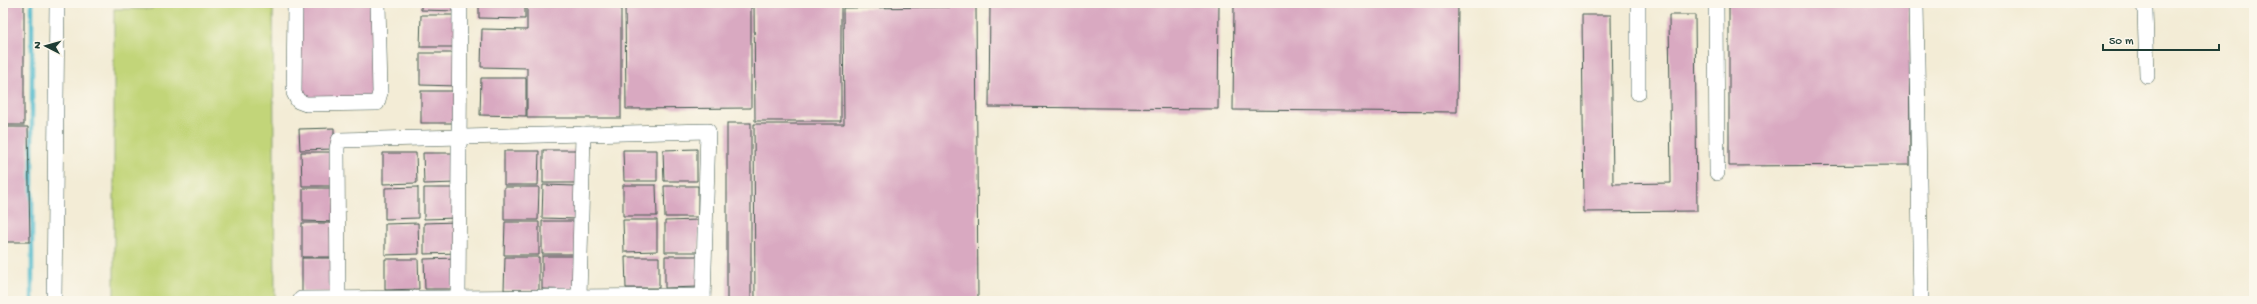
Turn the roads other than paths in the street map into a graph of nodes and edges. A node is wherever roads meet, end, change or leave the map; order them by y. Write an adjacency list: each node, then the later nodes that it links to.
1 (57, 3): 19 (street)
2 (295, 3): 3 (street)
3 (378, 3)
4 (460, 3): 12 (street)
5 (1638, 3): 10 (street)
6 (1716, 3): 13 (street)
7 (1916, 3): 20 (street)
8 (2142, 3): 9 (street)
9 (2147, 76)
10 (1638, 93)
11 (583, 134): 12 (street); 14 (street); 16 (street)
12 (459, 137): 15 (street); 18 (street)
13 (1717, 173)
14 (579, 297): 15 (street); 16 (street)
15 (458, 298): 18 (street)
16 (703, 298)
17 (301, 299): 18 (street)
18 (338, 299)
19 (54, 301)
20 (1921, 301)

